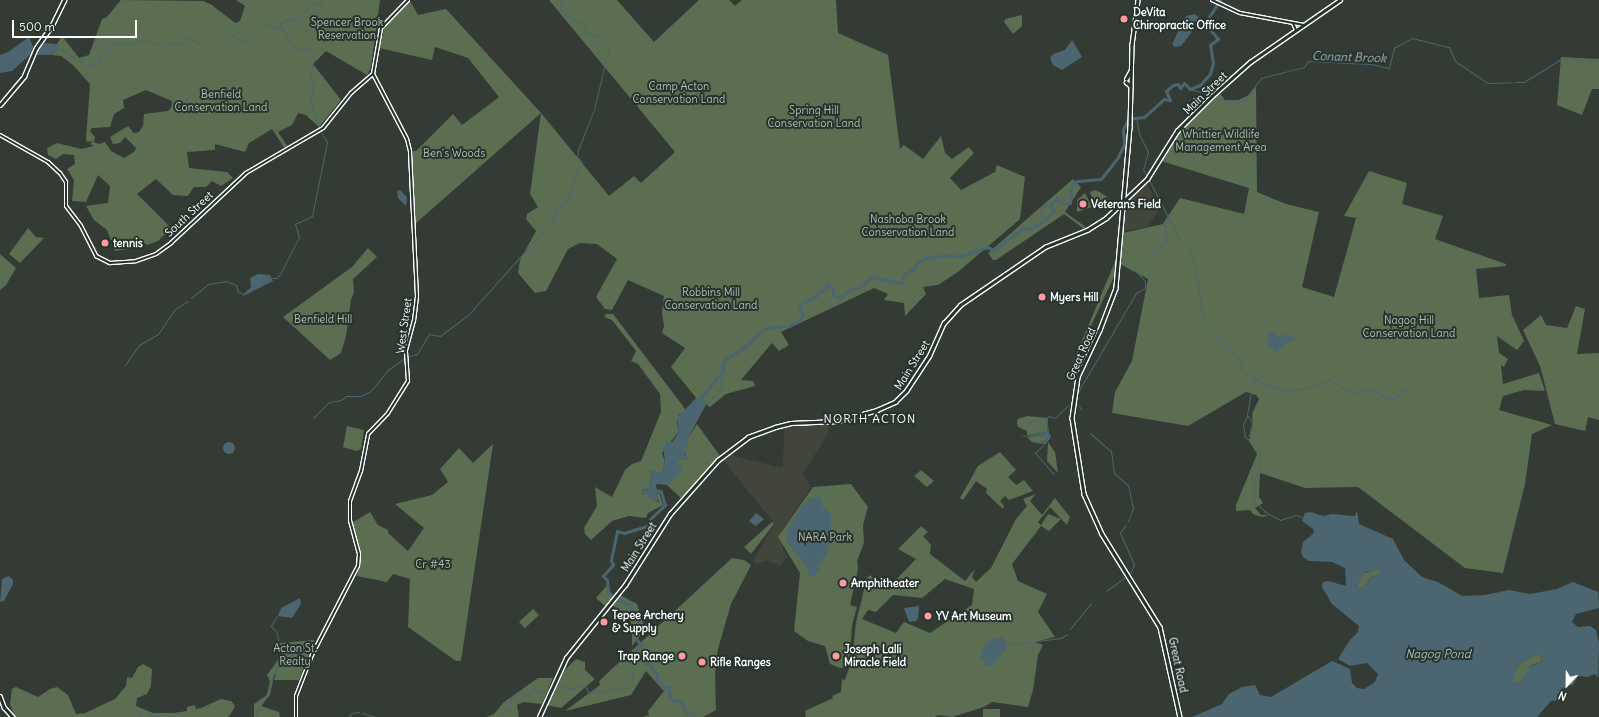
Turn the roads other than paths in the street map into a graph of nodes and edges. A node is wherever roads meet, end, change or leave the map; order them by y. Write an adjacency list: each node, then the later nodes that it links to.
1 (64, 0): 12 (main road)
2 (408, 0): 10 (street)
3 (1138, 0): 9 (main road, Great Road)
4 (1212, 0): 6 (street)
5 (1340, 0): 7 (main road, Main Street)
6 (1293, 23): 7 (street); 8 (street)
7 (1304, 25): 8 (main road, Main Street)
8 (1296, 30): 15 (main road, Main Street)
9 (1131, 70): 11 (main road, Great Road); 11 (main road)
10 (373, 74): 13 (street, South Street); 21 (street, West Street)
11 (1131, 86): 14 (main road, Great Road)
12 (0, 105)
13 (0, 136)
14 (1124, 188): 15 (main road); 16 (main road, Great Road)
15 (1133, 193): 16 (main road, Main Street)
16 (1123, 203): 17 (main road, Main Street); 18 (main road, Great Road)
17 (1116, 209): 18 (main road); 22 (main road, Main Street)
18 (1122, 212): 23 (main road, Great Road)
19 (0, 696): 20 (main road)
20 (13, 717)
21 (296, 717)
22 (538, 717)
23 (1180, 717)

